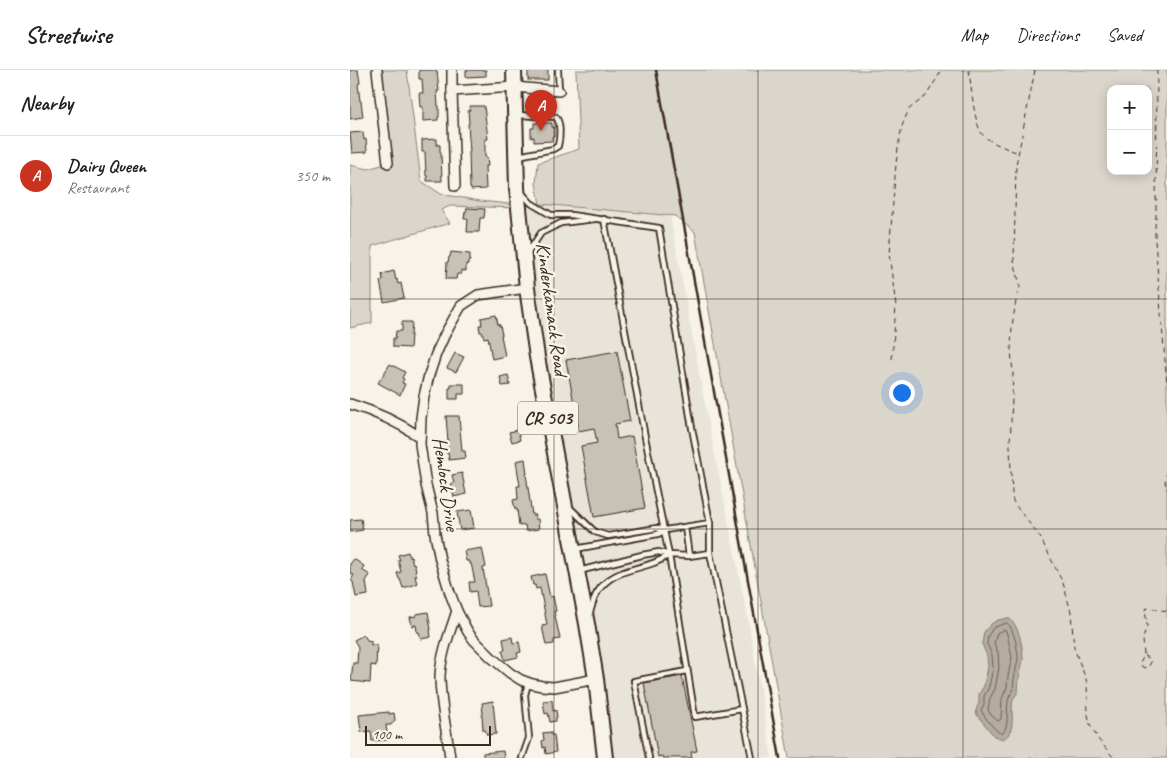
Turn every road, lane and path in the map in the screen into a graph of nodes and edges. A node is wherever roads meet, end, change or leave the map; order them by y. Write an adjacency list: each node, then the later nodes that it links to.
1 (377, 70): 15 (street)
2 (452, 70): 11 (street)
3 (514, 70): 9 (main road, Kinderkamack Road / CR 503)
4 (558, 70): 10 (lane)
5 (942, 70): 21 (path)
6 (969, 70): 13 (path)
7 (1036, 70): 13 (path)
8 (1157, 70): 22 (path)
9 (515, 87): 10 (street); 11 (street); 12 (main road, Kinderkamack Road / CR 503)
10 (559, 90)
11 (452, 91): 16 (street)
12 (516, 115): 14 (main road, Kinderkamack Road / CR 503); 14 (lane)
13 (1018, 154): 49 (path)
14 (516, 157): 17 (main road, Kinderkamack Road / CR 503)
15 (388, 163)
16 (455, 186)
17 (517, 188): 18 (lane); 19 (main road, Kinderkamack Road / CR 503)
18 (604, 219): 19 (lane); 28 (lane); 30 (lane)
19 (525, 258): 20 (main road, Kinderkamack Road / CR 503)
20 (527, 288): 24 (street, Hemlock Drive); 27 (main road, Kinderkamack Road / CR 503)
21 (892, 359)
22 (1167, 385)
23 (350, 404): 24 (street)
24 (420, 437): 36 (street, Hemlock Drive)
25 (1167, 471): 26 (path)
26 (1167, 490)
27 (565, 503): 30 (lane); 31 (main road, Kinderkamack Road / CR 503)
28 (710, 523): 29 (lane); 32 (lane)
29 (685, 527): 30 (lane); 34 (lane)
30 (665, 530): 31 (lane); 33 (lane)
31 (574, 550): 35 (main road, Kinderkamack Road / CR 503)
32 (710, 553): 34 (lane); 43 (lane)
33 (669, 555): 34 (lane); 35 (lane); 38 (lane); 40 (lane)
34 (689, 556)
35 (577, 571): 38 (main road, Kinderkamack Road / CR 503)
36 (457, 611): 42 (street, Hemlock Drive); 44 (street)
37 (1167, 611): 39 (path)
38 (587, 624): 41 (main road, Kinderkamack Road / CR 503)
39 (1144, 656): 39 (path)
40 (687, 671): 43 (lane); 47 (lane)
41 (596, 679): 42 (street, Hemlock Drive); 46 (main road, Kinderkamack Road / CR 503)
42 (528, 682): 45 (lane)
43 (742, 709): 48 (lane)
44 (450, 758)
45 (522, 758)
46 (605, 758)
47 (649, 758)
48 (752, 758)
49 (1114, 758)

